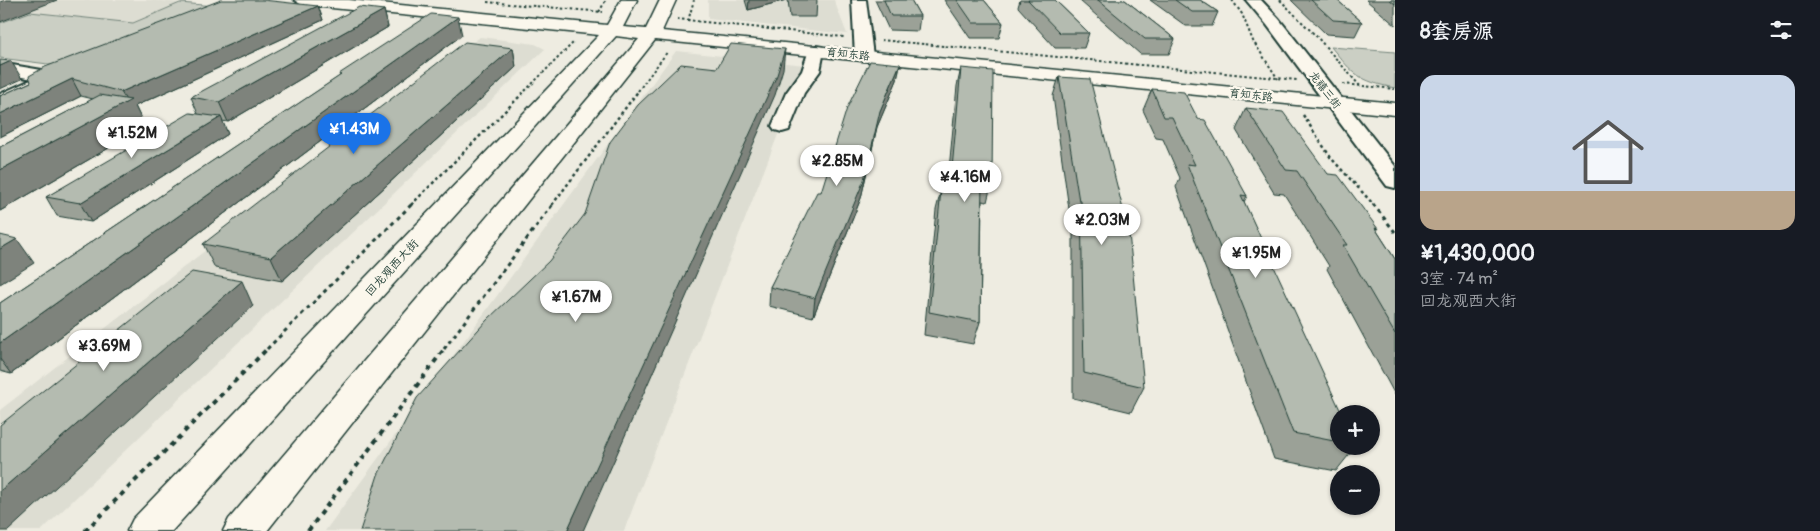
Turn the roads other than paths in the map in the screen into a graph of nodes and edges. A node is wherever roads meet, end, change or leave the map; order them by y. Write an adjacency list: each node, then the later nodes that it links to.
1 (302, 0): 6 (main road, 育知东路)
2 (380, 0): 6 (main road, 育知东路)
3 (667, 0): 7 (main road, 回龙观西大街); 7 (main road)
4 (859, 0): 10 (street)
5 (1254, 0): 15 (street, 龙禧三街)
6 (451, 11): 8 (main road, 育知东路); 9 (street)
7 (648, 17): 8 (main road, 育知东路); 8 (main road, 回龙观西大街); 10 (main road, 育知东路); 12 (main road, 育知东路); 13 (main road, 回龙观西大街)
8 (610, 20): 11 (main road, 回龙观西大街)
9 (419, 30)
10 (863, 47): 12 (main road, 育知东路); 15 (main road, 育知东路)
11 (581, 49): 13 (main road); 21 (main road, 回龙观西大街)
12 (816, 51): 19 (street)
13 (631, 61): 22 (main road, 回龙观西大街)
14 (0, 68): 17 (street)
15 (1332, 98): 16 (main road, 育知东路); 18 (main road, 育知东路); 20 (street, 龙禧三街)
16 (1395, 100)
17 (0, 102)
18 (1395, 109)
19 (782, 126)
20 (1395, 181)
21 (147, 531)
22 (243, 531)

